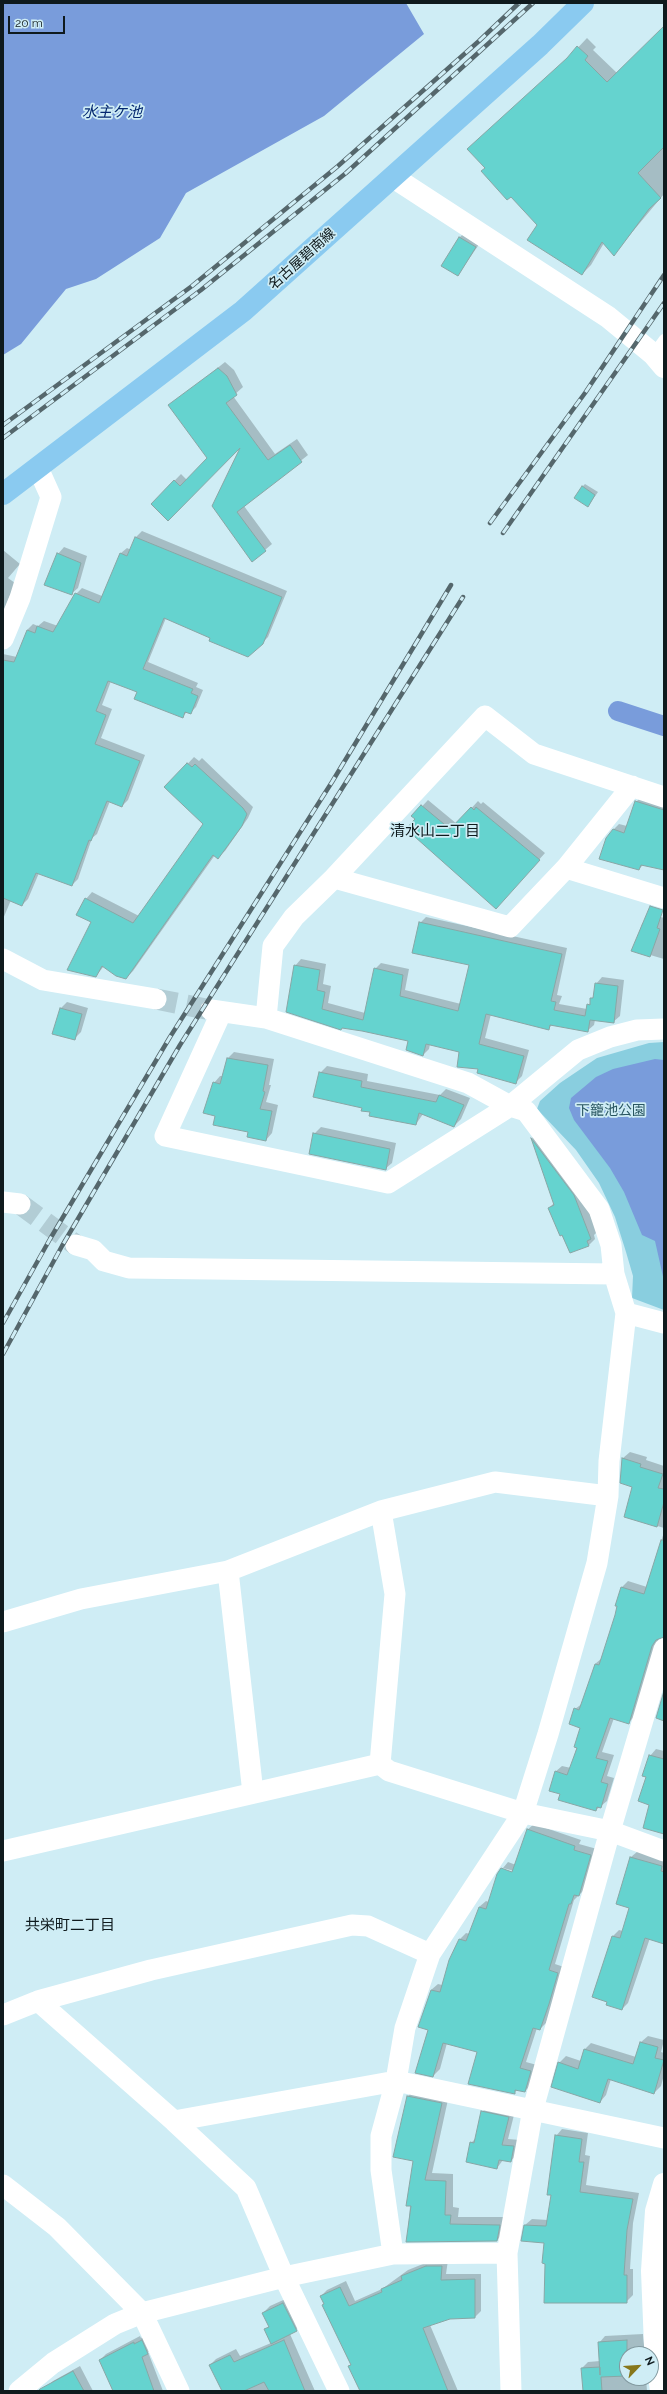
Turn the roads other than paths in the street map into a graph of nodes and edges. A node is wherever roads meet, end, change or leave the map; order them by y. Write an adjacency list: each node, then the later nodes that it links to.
1 (583, 3): 2 (main road, 名古屋碧南線)
2 (393, 177): 3 (street); 4 (main road, 名古屋碧南線)
3 (660, 353)
4 (38, 468): 5 (main road, 名古屋碧南線); 6 (street)
5 (3, 494)
6 (3, 639)
7 (632, 786): 8 (street); 9 (street); 10 (street)
8 (664, 797)
9 (566, 868): 10 (street); 11 (street)
10 (334, 878): 14 (street)
11 (664, 898)
12 (3, 959): 13 (street)
13 (156, 999)
14 (266, 1018): 16 (street); 16 (street)
15 (664, 1029): 16 (street)
16 (510, 1106): 18 (street)
17 (76, 1245): 18 (street)
18 (614, 1274): 19 (street)
19 (626, 1313): 20 (street); 21 (street)
20 (664, 1323)
21 (608, 1496): 22 (street); 28 (street)
22 (381, 1511): 23 (street); 26 (street)
23 (228, 1571): 24 (street); 27 (street)
24 (3, 1622)
25 (664, 1649): 29 (street)
26 (380, 1764): 27 (street); 28 (street)
27 (253, 1793): 31 (street)
28 (523, 1813): 29 (street); 32 (street)
29 (610, 1832): 30 (street); 36 (street)
30 (664, 1850)
31 (3, 1851)
32 (430, 1954): 33 (street); 35 (street)
33 (38, 2001): 34 (street); 37 (street)
34 (3, 2016)
35 (396, 2081): 36 (street); 37 (street); 42 (street)
36 (534, 2109): 38 (street); 41 (street)
37 (174, 2120): 43 (street)
38 (664, 2138)
39 (664, 2184): 49 (street)
40 (3, 2185): 44 (street)
41 (507, 2253): 42 (street); 45 (street)
42 (393, 2254): 43 (street)
43 (284, 2277): 44 (street); 48 (street)
44 (142, 2313): 46 (street); 47 (street)
45 (507, 2390)
46 (19, 2391)
47 (179, 2391)
48 (339, 2391)
49 (661, 2391)

